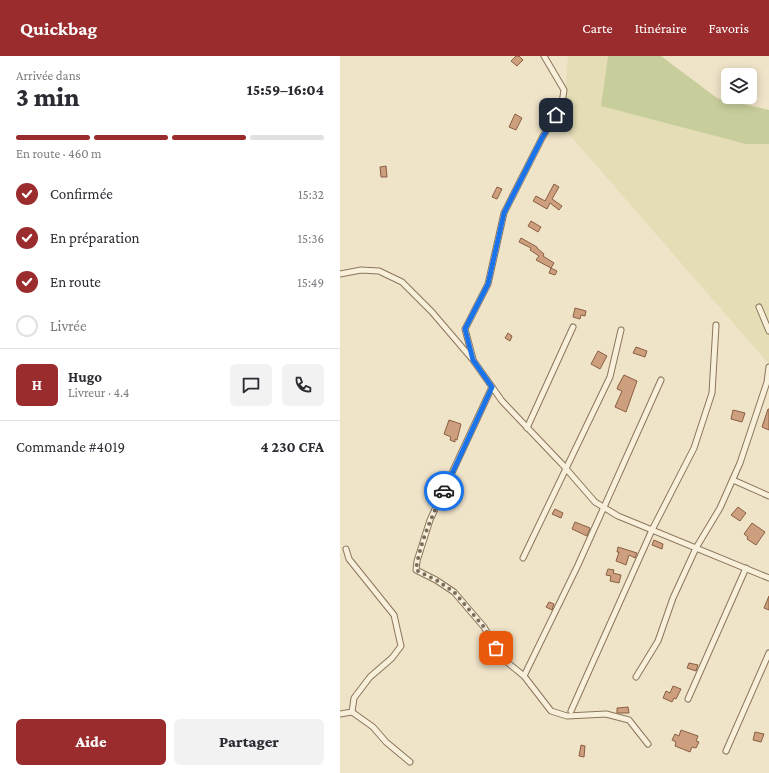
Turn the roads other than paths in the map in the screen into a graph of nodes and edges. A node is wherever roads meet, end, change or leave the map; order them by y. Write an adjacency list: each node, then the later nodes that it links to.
1 (544, 56): 8 (street)
2 (340, 274): 8 (street)
3 (759, 307): 7 (street)
4 (716, 325): 17 (street)
5 (573, 327): 12 (street)
6 (621, 330): 13 (street)
7 (769, 331)
8 (473, 360): 11 (street)
9 (769, 367): 14 (street)
10 (661, 380): 16 (street)
11 (492, 387): 12 (street); 24 (street)
12 (528, 428): 13 (street)
13 (566, 468): 16 (street); 20 (street)
14 (733, 480): 15 (street); 18 (street)
15 (769, 496)
16 (604, 507): 17 (street); 24 (street)
17 (652, 530): 18 (street); 27 (street)
18 (696, 548): 21 (street); 25 (street)
19 (346, 549): 28 (street)
20 (523, 558)
21 (746, 568): 22 (street); 26 (street)
22 (769, 578)
23 (769, 653): 31 (street)
24 (524, 676): 30 (street)
25 (636, 677)
26 (688, 700)
27 (571, 711)
28 (352, 712): 29 (street); 32 (street)
29 (340, 714)
30 (648, 744)
31 (726, 751)
32 (410, 762)

